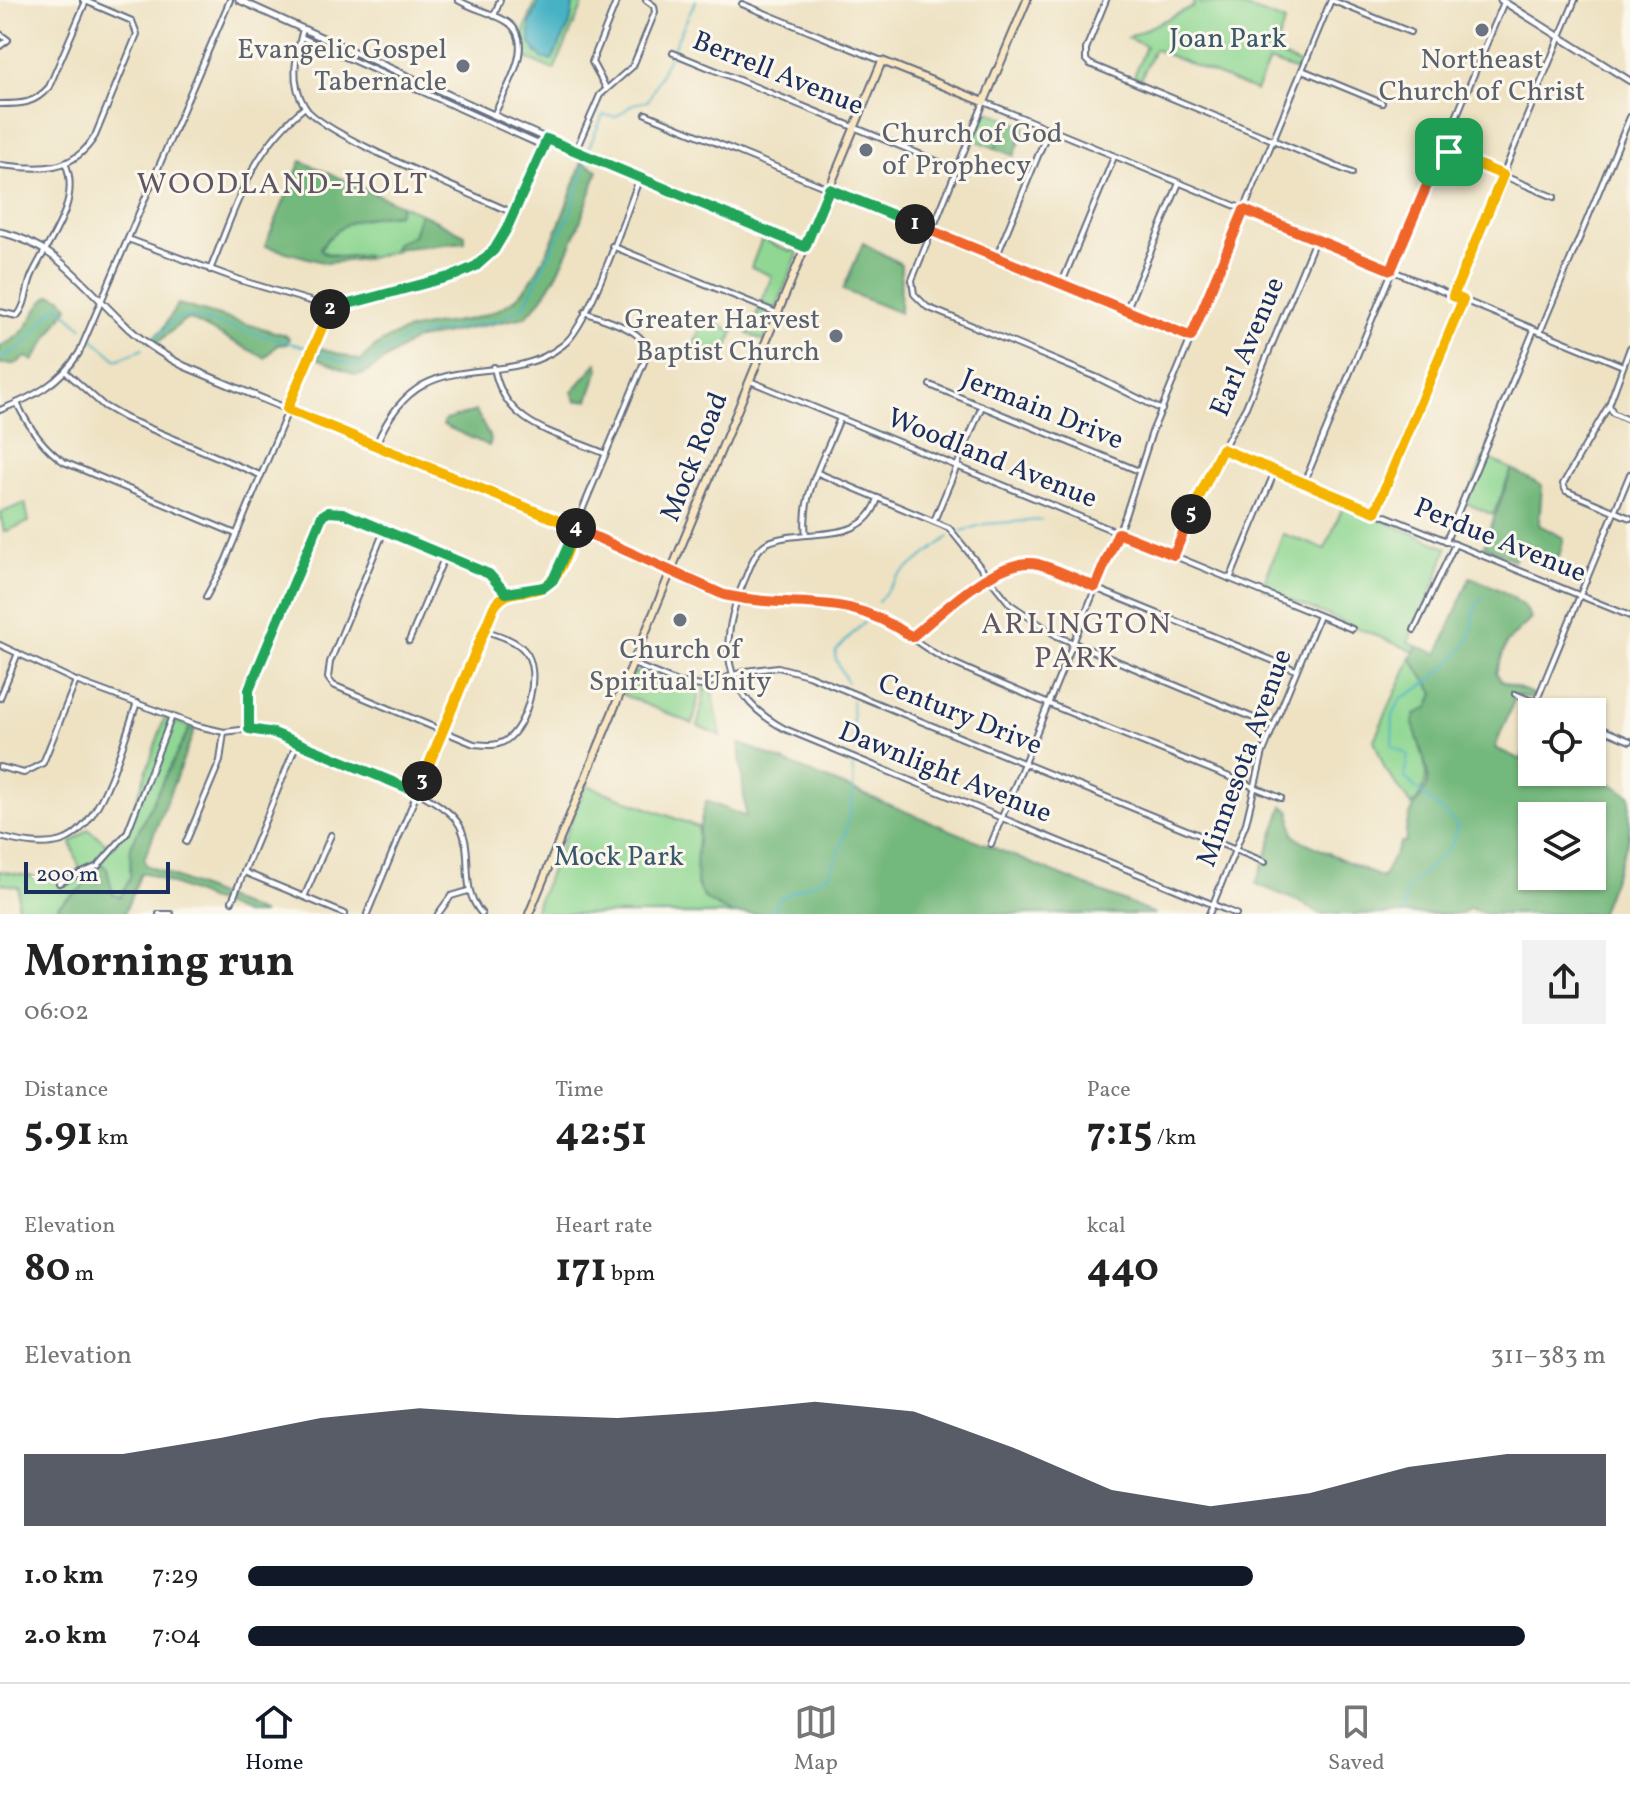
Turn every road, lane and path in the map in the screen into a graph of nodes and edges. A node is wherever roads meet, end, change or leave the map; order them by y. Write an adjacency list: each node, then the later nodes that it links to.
1 (84, 0): 28 (street); 41 (street)
2 (230, 0): 53 (street)
3 (239, 0): 15 (street)
4 (458, 0): 14 (street)
5 (500, 0): 14 (street)
6 (617, 0): 25 (street)
7 (646, 0): 25 (street)
8 (1027, 0): 26 (main road)
9 (1106, 0): 35 (street)
10 (1331, 0): 16 (street); 23 (street)
11 (1503, 0): 19 (street); 37 (street)
12 (1575, 0): 19 (street)
13 (742, 4): 22 (street)
14 (494, 16): 31 (street)
15 (303, 29): 18 (street); 31 (street)
16 (1410, 32)
17 (0, 34): 20 (street)
18 (301, 37): 29 (street); 36 (street)
19 (1561, 37): 24 (street); 44 (street)
20 (0, 46)
21 (673, 53): 33 (street, Berrell Avenue)
22 (882, 61): 26 (main road); 33 (main road, Mock Road)
23 (1302, 70): 27 (street); 35 (street)
24 (1630, 81)
25 (607, 88): 38 (street)
26 (984, 102): 34 (street); 42 (street)
27 (1382, 103)
28 (0, 104)
29 (305, 107): 50 (street); 59 (street)
30 (646, 114): 47 (street)
31 (494, 115): 36 (street)
32 (1630, 117): 71 (street)
33 (854, 126): 42 (street, Berrell Avenue); 47 (main road, Mock Road)
34 (1049, 129): 39 (street); 58 (street)
35 (1273, 140): 43 (street); 49 (street)
36 (545, 143): 38 (street); 50 (street)
37 (1442, 150): 44 (street); 60 (street)
38 (575, 152): 45 (street)
39 (1114, 157): 46 (street); 61 (street)
40 (0, 165): 41 (street)
41 (66, 165): 57 (street)
42 (957, 169): 51 (street)
43 (1352, 173)
44 (1503, 175): 48 (street); 62 (street)
45 (639, 180): 55 (street); 56 (street)
46 (1179, 183): 49 (street); 66 (street)
47 (829, 189): 51 (street); 56 (main road, Mock Road)
48 (1554, 197)
49 (1244, 210): 54 (street); 72 (street)
50 (513, 213): 65 (street)
51 (932, 231): 58 (street); 84 (street)
52 (0, 232): 57 (street)
53 (128, 239): 59 (street); 63 (street)
54 (1315, 240): 60 (street); 88 (street, Earl Avenue)
55 (612, 246): 68 (street); 69 (street)
56 (805, 247): 69 (main road, Mock Road)
57 (46, 250): 63 (street); 67 (street)
58 (996, 258): 61 (street)
59 (210, 270): 65 (street)
60 (1391, 270): 62 (street); 96 (street)
61 (1061, 285): 66 (street)
62 (1453, 296): 64 (street)
63 (102, 300): 76 (street); 82 (street)
64 (1463, 300): 70 (street); 99 (street)
65 (331, 307): 82 (street)
66 (1126, 311): 72 (street)
67 (0, 312)
68 (585, 312): 75 (street); 89 (street)
69 (777, 313): 77 (main road, Mock Road)
70 (1534, 330): 71 (street); 107 (street)
71 (1540, 332): 74 (street)
72 (1191, 337): 84 (street)
73 (1630, 348): 74 (street)
74 (1623, 366): 80 (street)
75 (494, 367): 87 (street); 89 (street)
76 (66, 372): 79 (street); 95 (street)
77 (750, 381): 85 (street, Woodland Avenue); 111 (main road, Mock Road)
78 (930, 385): 81 (street, Jermain Drive)
79 (17, 403): 83 (street); 105 (street)
80 (1609, 405): 86 (street); 98 (street)
81 (982, 406): 90 (street); 91 (street, Jermain Drive)
82 (287, 409): 87 (street); 95 (street)
83 (0, 410)
84 (1162, 410): 91 (street)
85 (840, 418): 90 (street, Woodland Avenue); 93 (street)
86 (1630, 421)
87 (376, 445): 102 (street)
88 (1222, 449): 92 (street, Perdue Avenue); 109 (street, Earl Avenue)
89 (606, 454): 102 (street)
90 (957, 466): 101 (street); 104 (street, Woodland Avenue)
91 (1139, 471): 104 (street)
92 (1275, 471): 96 (street, Perdue Avenue); 113 (street)
93 (818, 473): 97 (street); 106 (street)
94 (1630, 474): 98 (street)
95 (260, 475): 105 (street)
96 (1304, 483): 99 (street, Perdue Avenue)
97 (878, 498): 101 (street); 106 (street, Dawnlight Avenue)
98 (1615, 511): 100 (street); 116 (street)
99 (1375, 512): 107 (street, Perdue Avenue)
100 (1630, 518)
101 (934, 521): 112 (street)
102 (576, 528): 111 (street); 115 (street)
103 (384, 531): 110 (street); 141 (street); 142 (street)
104 (1118, 533): 109 (street, Woodland Avenue); 114 (street)
105 (236, 534): 117 (street)
106 (806, 535): 118 (street, Dawnlight Avenue)
107 (1446, 541): 108 (street, Perdue Avenue)
108 (1455, 544): 116 (street, Perdue Avenue); 123 (street)
109 (1174, 555): 113 (street, Woodland Avenue)
110 (445, 556): 115 (street); 125 (street)
111 (672, 570): 118 (street); 129 (main road, Mock Road)
112 (988, 578): 114 (street); 124 (street); 126 (street)
113 (1230, 579): 119 (street, Woodland Avenue)
114 (1095, 587): 126 (street); 130 (street)
115 (506, 593): 121 (street)
116 (1580, 595): 120 (street, Perdue Avenue); 136 (street)
117 (206, 597)
118 (737, 597): 124 (street); 131 (street, Dawnlight Avenue)
119 (1319, 616): 122 (street, Woodland Avenue); 130 (street, Minnesota Avenue)
120 (1630, 616)
121 (484, 629): 142 (street); 142 (street)
122 (1352, 629)
123 (1414, 630)
124 (912, 637): 137 (street)
125 (409, 641)
126 (1073, 643): 137 (street); 140 (street)
127 (0, 645): 128 (street)
128 (18, 653): 132 (street); 134 (street)
129 (633, 664): 131 (street, Century Drive); 171 (main road, Mock Road)
130 (1296, 670): 140 (street, Minnesota Avenue)
131 (735, 677): 147 (street, Century Drive); 152 (street, Dawnlight Avenue)
132 (76, 681): 138 (street); 148 (street)
133 (1515, 694): 135 (street)
134 (0, 698)
135 (1526, 698)
136 (1538, 698)
137 (1048, 702): 147 (street); 149 (street)
138 (137, 703): 139 (street); 154 (street)
139 (172, 716): 144 (street); 160 (street)
140 (1273, 726): 149 (street, Minnesota Avenue)
141 (249, 729): 144 (street); 146 (street)
142 (442, 731): 150 (street)
143 (1606, 731): 145 (street)
144 (224, 732): 155 (street)
145 (1630, 741)
146 (297, 743): 150 (street); 159 (street)
147 (1024, 763): 152 (street); 157 (street, Century Drive)
148 (0, 767)
149 (1255, 787): 151 (street); 157 (street, Minnesota Avenue)
150 (417, 792): 161 (street); 168 (street)
151 (1281, 798)
152 (1001, 818): 156 (street); 164 (street, Dawnlight Avenue)
153 (331, 835): 162 (street)
154 (0, 837)
155 (186, 842)
156 (991, 844)
157 (1235, 850): 158 (street, Century Drive); 164 (street, Minnesota Avenue)
158 (1265, 862)
159 (244, 872): 162 (street); 163 (street)
160 (59, 883)
161 (468, 891): 169 (street); 170 (street)
162 (304, 897): 167 (street)
163 (232, 901)
164 (1212, 905): 172 (street, Minnesota Avenue); 173 (street, Dawnlight Avenue)
165 (169, 913): 166 (street)
166 (159, 914)
167 (345, 914)
168 (367, 914)
169 (438, 914)
170 (482, 914)
171 (529, 914)
172 (1209, 914)
173 (1236, 914)

